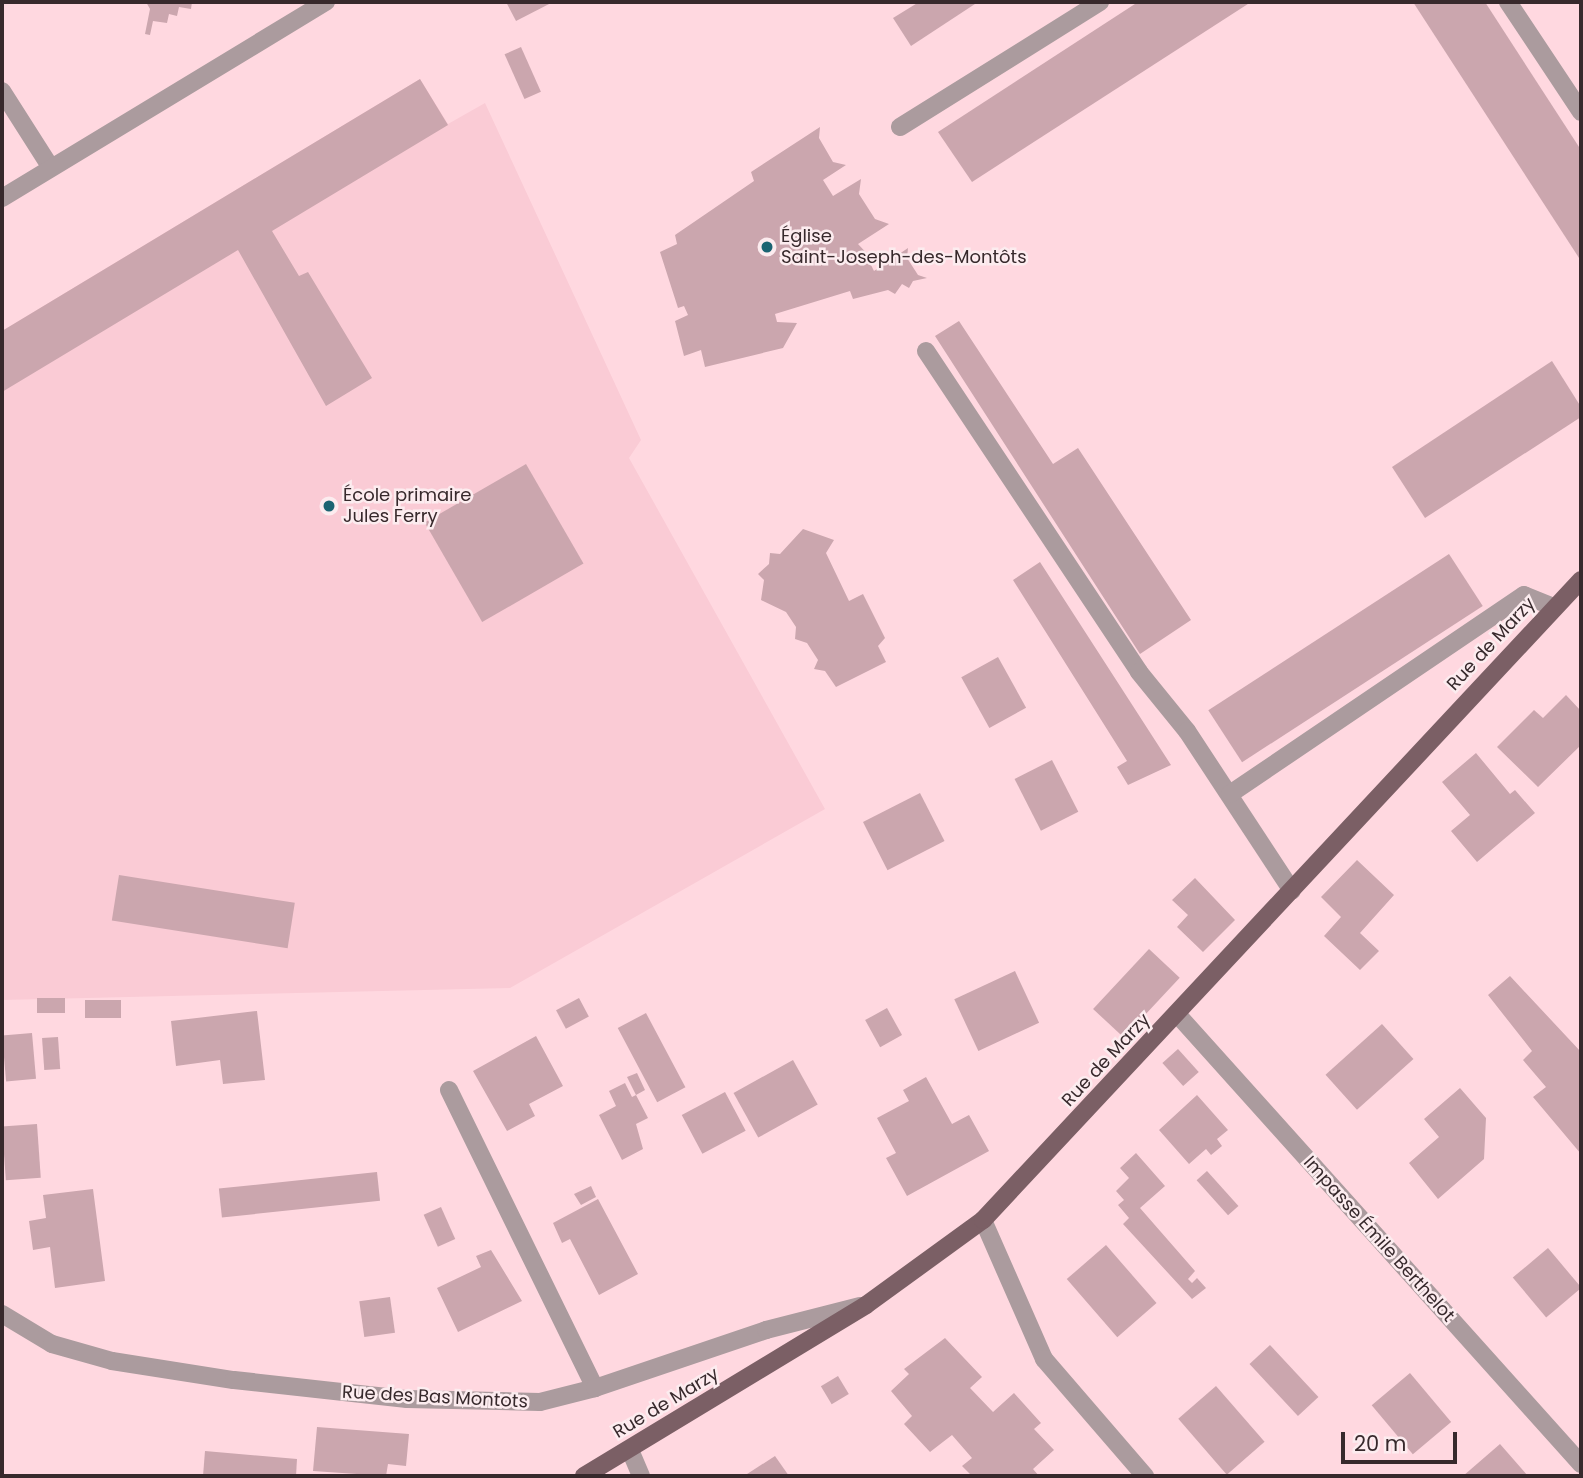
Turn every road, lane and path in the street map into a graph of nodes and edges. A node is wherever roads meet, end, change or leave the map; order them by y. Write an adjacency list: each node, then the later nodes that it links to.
1 (326, 2): 7 (street)
2 (1100, 2): 6 (street)
3 (1508, 2): 5 (street)
4 (2, 91): 7 (street)
5 (1581, 112)
6 (900, 127)
7 (51, 168): 8 (street)
8 (2, 198)
9 (926, 351): 12 (street)
10 (1581, 580): 11 (main road, Rue de Marzy)
11 (1554, 607): 12 (street); 13 (main road, Rue de Marzy)
12 (1230, 794): 13 (street)
13 (1292, 891): 14 (main road, Rue de Marzy)
14 (1177, 1014): 16 (main road, Rue de Marzy); 21 (street, Impasse Émile Berthelot)
15 (449, 1090): 19 (street)
16 (983, 1220): 17 (main road, Rue de Marzy); 24 (street)
17 (866, 1305): 19 (street, Rue des Bas Montots); 20 (main road, Rue de Marzy)
18 (2, 1314): 19 (street, Rue des Bas Montots)
19 (595, 1388)
20 (630, 1450): 22 (main road, Rue de Marzy); 23 (street)
21 (1581, 1464)
22 (584, 1476)
23 (641, 1476)
24 (1145, 1476)

